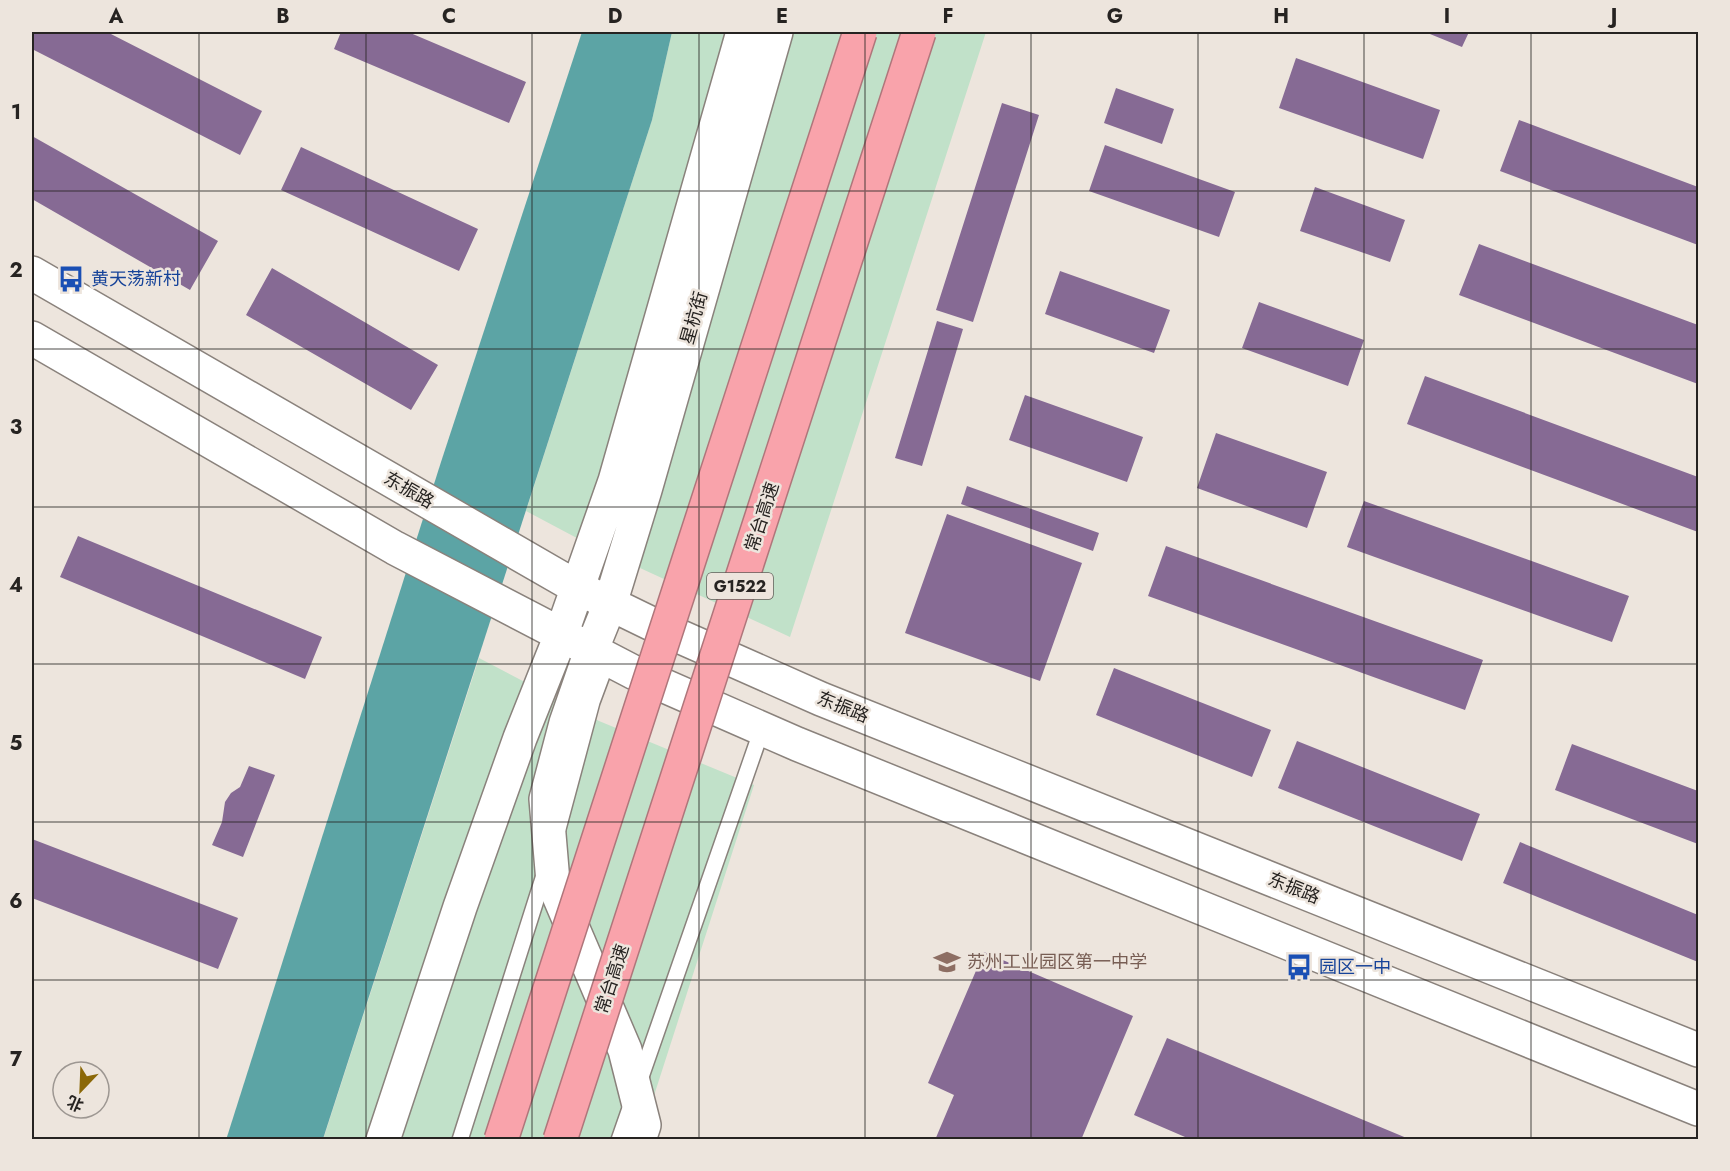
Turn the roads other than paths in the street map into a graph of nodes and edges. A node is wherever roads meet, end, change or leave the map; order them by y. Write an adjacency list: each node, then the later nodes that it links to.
1 (743, 32): 7 (main road, 星杭街)
2 (776, 32): 8 (main road, 星杭街)
3 (860, 32): 16 (highway, G1522, bridge)
4 (919, 32): 17 (highway, 常台高速 / G1522, bridge)
5 (32, 273): 7 (main road, 东振路)
6 (32, 338): 9 (main road)
7 (578, 588): 8 (main road, 东振路); 9 (main road, 星杭街)
8 (610, 604): 10 (main road, 星杭街); 12 (main road, 东振路)
9 (561, 635): 10 (main road); 14 (main road, 星杭街)
10 (600, 655): 11 (main road); 15 (lane); 19 (main road, 星杭街)
11 (762, 729): 13 (main road); 18 (lane)
12 (1698, 1050)
13 (1698, 1109)
14 (383, 1140)
15 (460, 1140)
16 (501, 1140)
17 (560, 1140)
18 (619, 1140)
19 (639, 1140)

